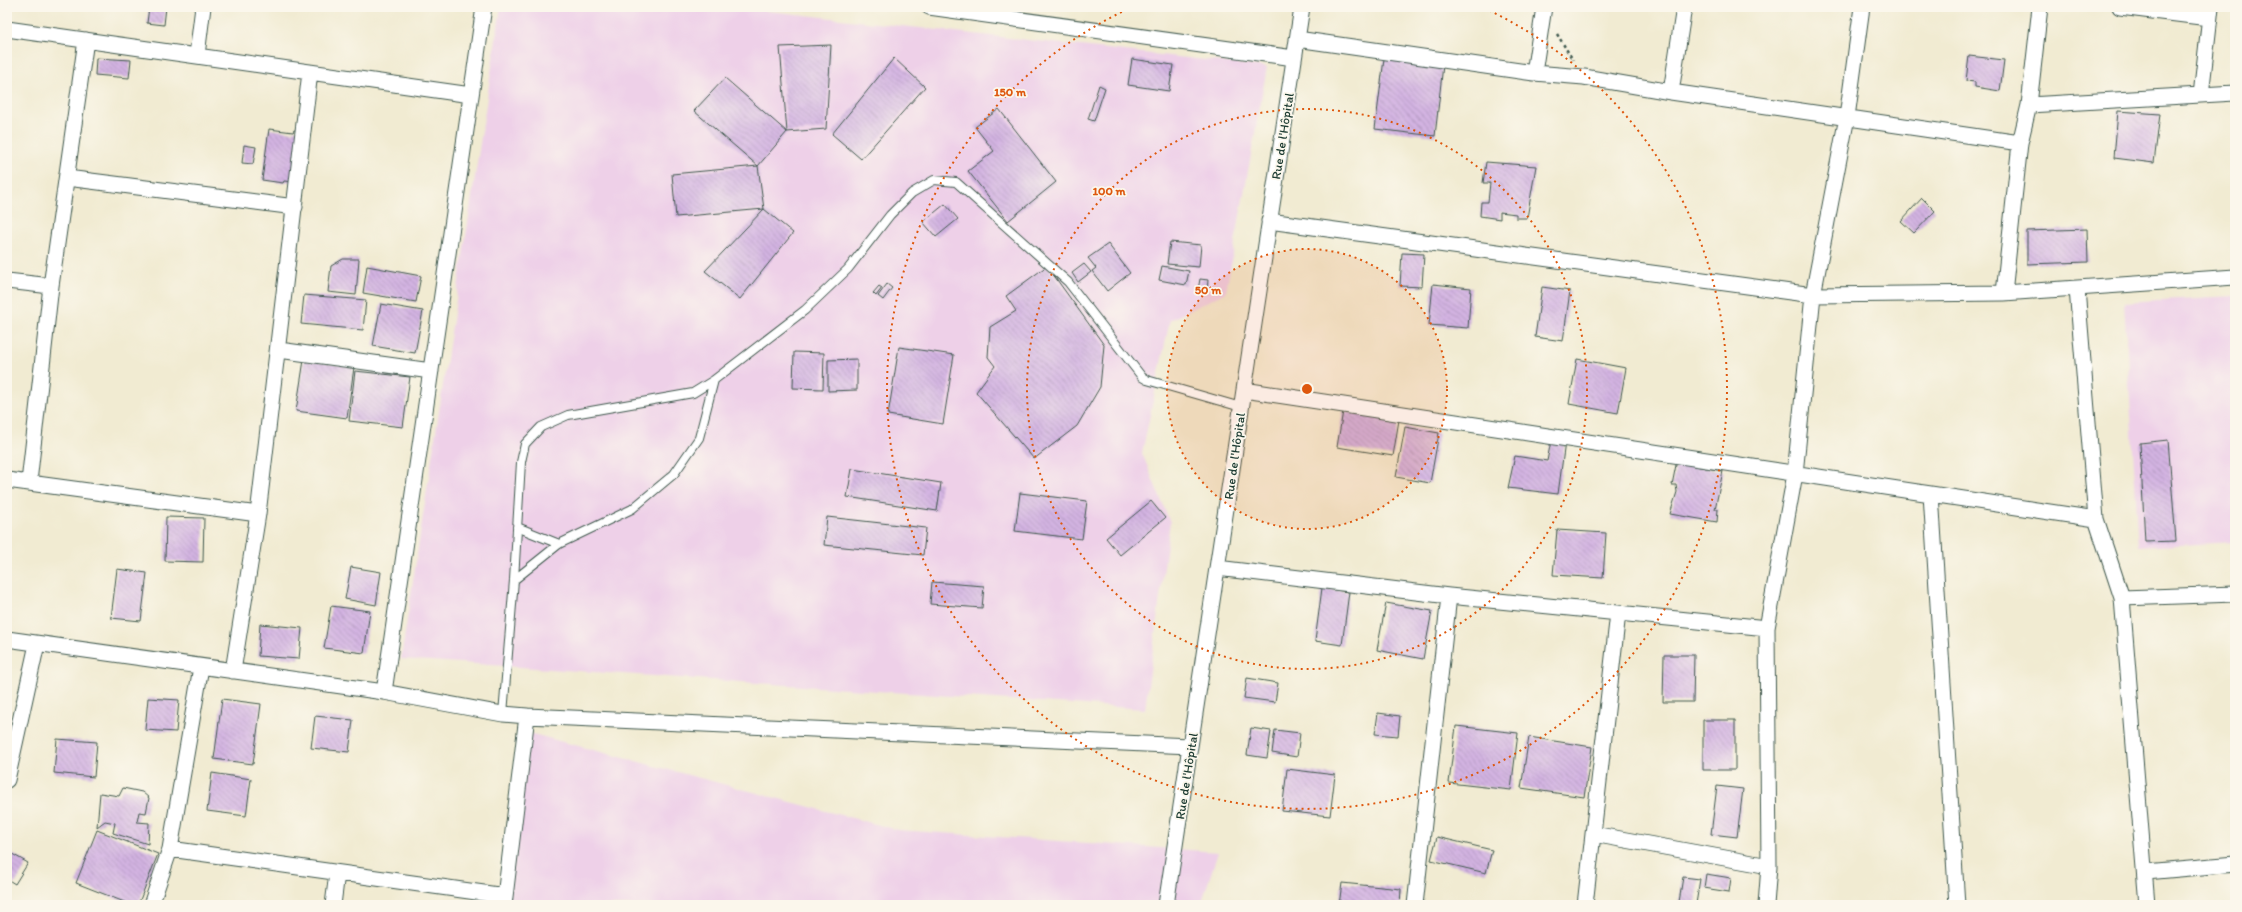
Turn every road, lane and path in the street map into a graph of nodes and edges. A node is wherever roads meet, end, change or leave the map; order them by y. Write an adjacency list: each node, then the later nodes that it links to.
1 (203, 7): 15 (street)
2 (484, 7): 22 (street)
3 (929, 7): 9 (street)
4 (1302, 7): 13 (street, Rue de l'Hôpital)
5 (1684, 7): 20 (street)
6 (1862, 7): 25 (street)
7 (2040, 7): 24 (street)
8 (2120, 7): 11 (street)
9 (974, 10): 16 (street)
10 (1543, 10): 18 (street); 19 (path)
11 (2210, 13): 23 (street)
12 (7, 29): 14 (street)
13 (1297, 39): 16 (street, Rue de l'Hôpital); 18 (street)
14 (86, 40): 15 (street); 27 (street)
15 (197, 55): 17 (street)
16 (1294, 58): 29 (street, Rue de l'Hôpital)
17 (310, 72): 22 (street); 28 (street)
18 (1534, 73): 19 (street)
19 (1584, 77): 20 (street)
20 (1671, 92): 25 (street)
21 (2235, 93): 23 (street)
22 (471, 95): 37 (street)
23 (2201, 95): 24 (street)
24 (2029, 105): 26 (street)
25 (1847, 117): 26 (street); 35 (street)
26 (2020, 144): 34 (street)
27 (67, 178): 28 (street); 32 (street)
28 (295, 207): 36 (street)
29 (1269, 221): 35 (street); 39 (street, Rue de l'Hôpital)
30 (2235, 277): 33 (street)
31 (7, 281): 32 (street)
32 (51, 286): 43 (street)
33 (2077, 289): 34 (street); 46 (street)
34 (2004, 293): 35 (street)
35 (1813, 295): 41 (street)
36 (279, 350): 37 (street); 45 (street)
37 (430, 371): 60 (street)
38 (714, 380): 40 (lane); 47 (lane); 48 (lane)
39 (1244, 390): 40 (street, Rue de l'Hôpital); 41 (street)
40 (1241, 407): 49 (street, Rue de l'Hôpital)
41 (1796, 474): 44 (street); 55 (street)
42 (7, 480): 43 (street)
43 (29, 482): 45 (street)
44 (1931, 494): 46 (street); 78 (street)
45 (258, 514): 59 (street)
46 (2096, 519): 53 (street)
47 (517, 527): 48 (lane); 50 (lane)
48 (559, 544): 50 (lane)
49 (1217, 568): 52 (street); 63 (street, Rue de l'Hôpital)
50 (514, 580): 61 (lane)
51 (2235, 594): 53 (street)
52 (1449, 596): 54 (street); 75 (street)
53 (2122, 598): 69 (street)
54 (1618, 613): 55 (street); 65 (street)
55 (1767, 628): 68 (street)
56 (7, 639): 57 (street)
57 (37, 644): 58 (street); 64 (street)
58 (201, 667): 59 (street); 66 (street)
59 (233, 671): 60 (street)
60 (384, 692): 61 (street)
61 (503, 714): 62 (street)
62 (527, 716): 63 (street); 71 (street)
63 (1190, 746): 74 (street, Rue de l'Hôpital)
64 (7, 780)
65 (1593, 834): 68 (street); 76 (street)
66 (170, 848): 70 (street); 72 (street)
67 (2235, 864): 69 (street)
68 (1769, 866): 77 (street)
69 (2146, 872): 79 (street)
70 (337, 873): 71 (street); 73 (street)
71 (504, 900)
72 (151, 905)
73 (333, 905)
74 (1166, 905)
75 (1415, 905)
76 (1585, 905)
77 (1766, 905)
78 (1957, 905)
79 (2147, 905)

